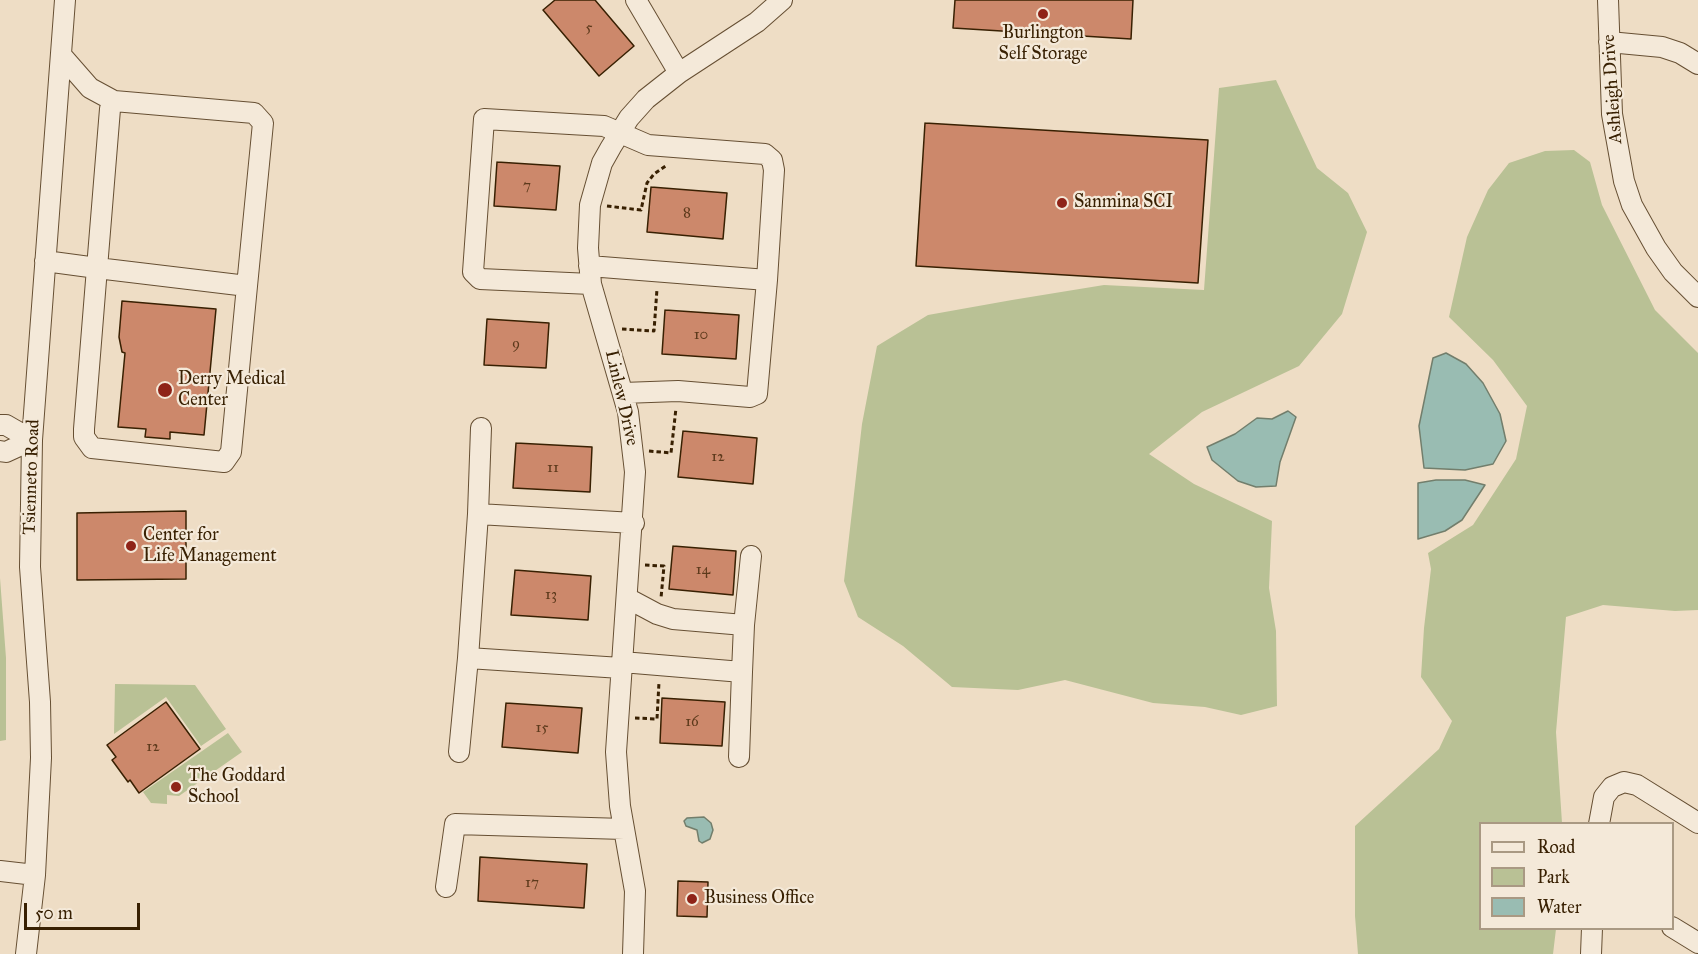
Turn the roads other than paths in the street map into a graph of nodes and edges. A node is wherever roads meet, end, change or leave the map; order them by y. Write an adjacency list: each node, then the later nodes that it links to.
1 (65, 0): 6 (street, Tsienneto Road)
2 (636, 0): 8 (street)
3 (782, 0): 8 (street, Linlew Drive)
4 (1608, 0): 5 (street, Ashleigh Drive)
5 (1609, 42): 7 (street); 16 (street, Ashleigh Drive)
6 (62, 56): 9 (street); 11 (street, Tsienneto Road)
7 (1698, 64)
8 (679, 73): 10 (street, Linlew Drive)
9 (114, 101): 12 (street); 15 (street)
10 (620, 131): 13 (street, Linlew Drive); 13 (street); 14 (street)
11 (45, 261): 12 (street); 20 (street, Tsienneto Road)
12 (97, 268): 15 (street); 15 (street)
13 (590, 275): 14 (street); 17 (street, Linlew Drive)
14 (767, 280): 17 (street)
15 (247, 286)
16 (1698, 297)
17 (623, 393): 23 (street, Linlew Drive)
18 (0, 425): 20 (street)
19 (481, 428): 22 (street)
20 (32, 440): 21 (street); 36 (street, Tsienneto Road)
21 (0, 451)
22 (478, 514): 23 (street); 27 (street)
23 (634, 523): 25 (street, Linlew Drive)
24 (750, 556): 26 (street)
25 (627, 598): 26 (street); 28 (street, Linlew Drive)
26 (744, 625): 29 (street)
27 (468, 658): 28 (street); 30 (street)
28 (621, 665): 29 (street); 34 (street, Linlew Drive)
29 (742, 672): 31 (street)
30 (459, 752)
31 (739, 757)
32 (1599, 822): 33 (street)
33 (1698, 823)
34 (624, 829): 37 (street); 42 (street, Linlew Drive)
35 (0, 871): 36 (street)
36 (35, 875): 41 (street, Tsienneto Road)
37 (446, 887)
38 (1674, 928): 40 (street)
39 (1592, 930): 43 (street)
40 (1698, 943)
41 (26, 954)
42 (633, 954)
43 (1591, 954)

